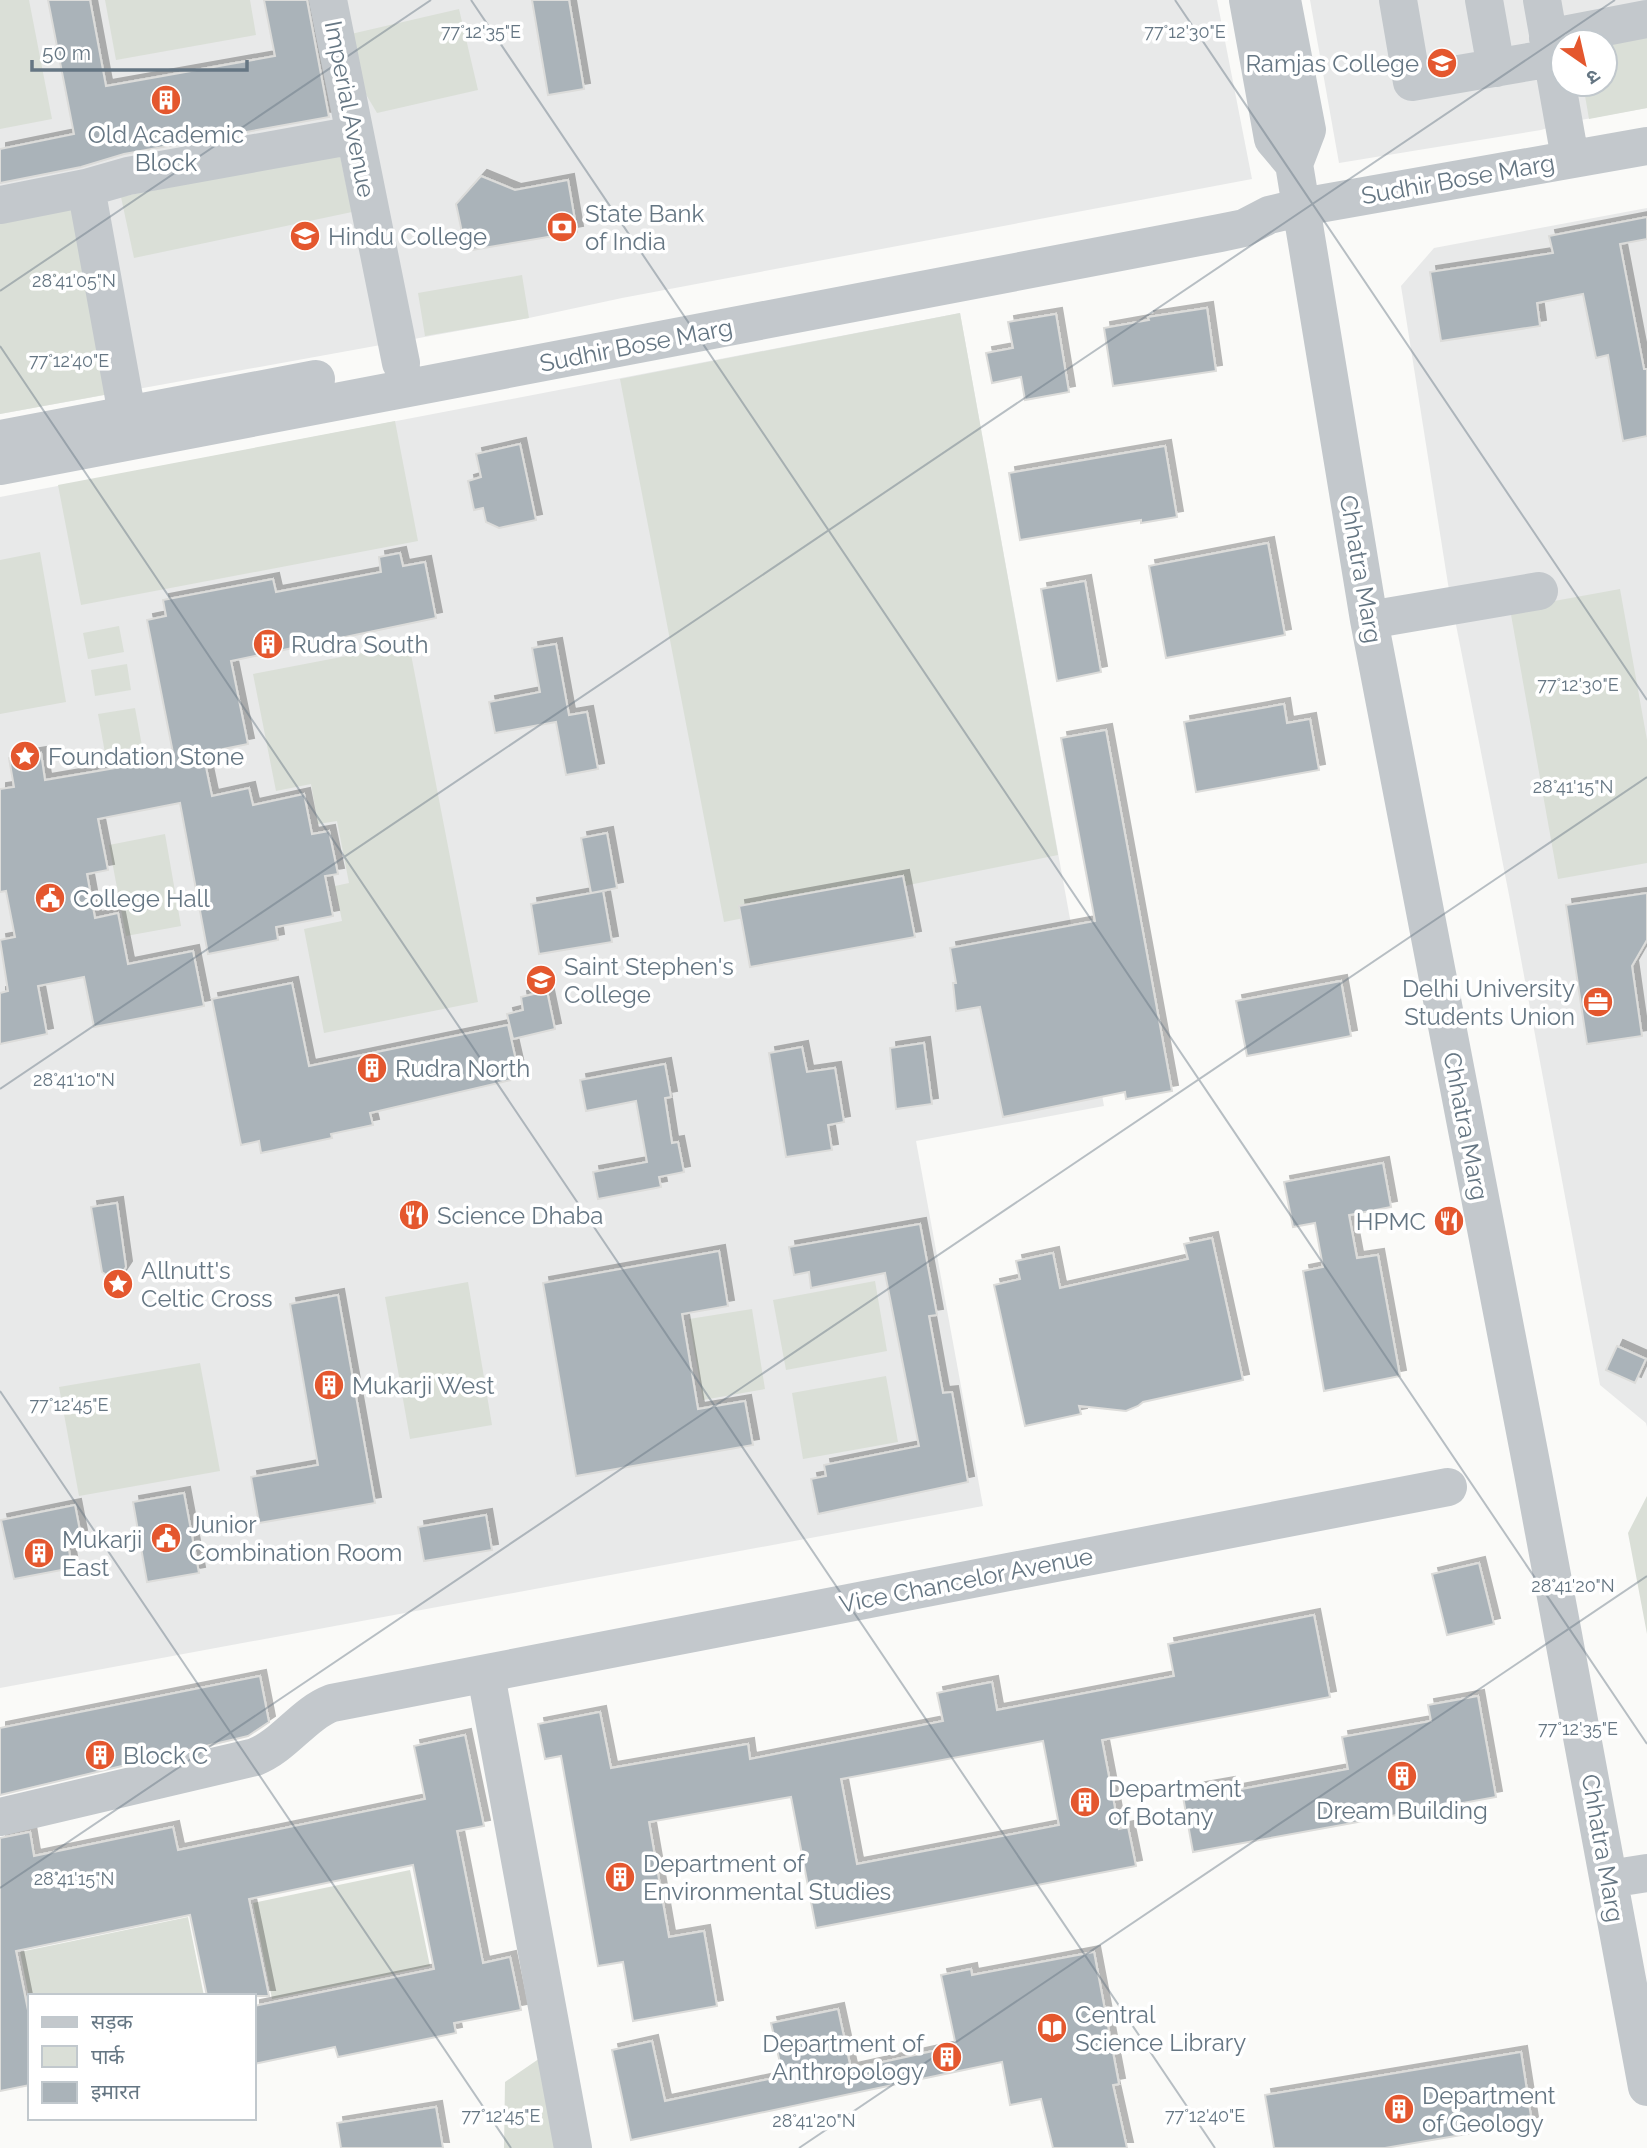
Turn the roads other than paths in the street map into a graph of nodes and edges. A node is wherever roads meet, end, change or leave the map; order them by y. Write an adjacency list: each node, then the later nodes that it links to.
1 (328, 0): 13 (street, Imperial Avenue)
2 (1248, 0): 16 (street, Chhatra Marg)
3 (1282, 0): 16 (street)
4 (1398, 0): 11 (street)
5 (1485, 0): 11 (street)
6 (1542, 0): 9 (street)
7 (1647, 19): 8 (street)
8 (1617, 28)
9 (1549, 42)
10 (1549, 48): 11 (street)
11 (1496, 68)
12 (1559, 98): 15 (street)
13 (355, 135): 17 (street); 20 (street, Imperial Avenue)
14 (1647, 146): 15 (street, Sudhir Bose Marg)
15 (1570, 159): 19 (street, Sudhir Bose Marg)
16 (1294, 164): 19 (street, Chhatra Marg)
17 (86, 188): 18 (street); 21 (street)
18 (0, 205)
19 (1285, 211): 20 (street, Sudhir Bose Marg); 23 (street, Sudhir Bose Marg); 25 (street, Chhatra Marg)
20 (399, 352): 21 (street, Sudhir Bose Marg)
21 (127, 414): 22 (street, Sudhir Bose Marg)
22 (0, 439)
23 (0, 466)
24 (1539, 591): 25 (street)
25 (1369, 620): 30 (street, Chhatra Marg)
26 (1448, 1487): 27 (street, Vice Chancelor Avenue)
27 (486, 1675): 28 (street, Vice Chancelor Avenue); 32 (street)
28 (0, 1817)
29 (1647, 1873): 30 (street)
30 (1609, 1879): 31 (street, Chhatra Marg)
31 (1647, 2087)
32 (573, 2148)

